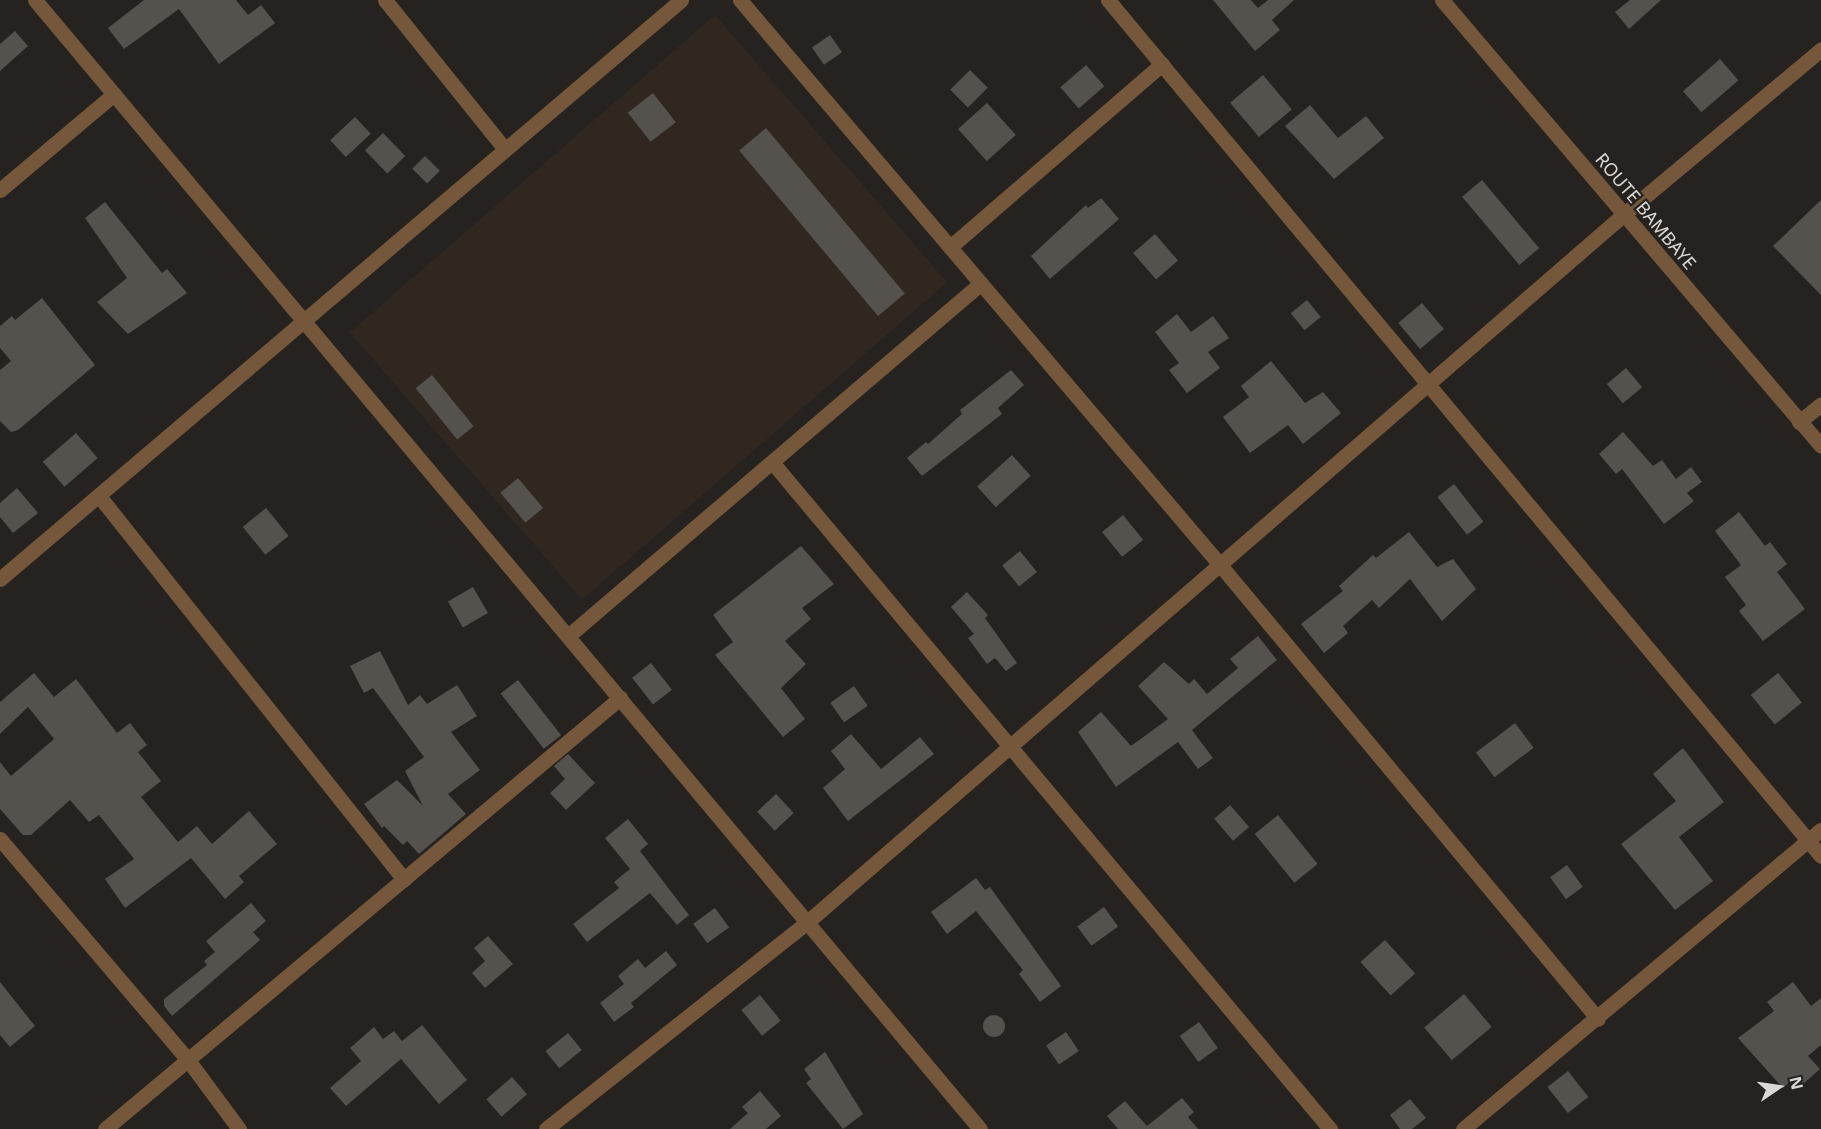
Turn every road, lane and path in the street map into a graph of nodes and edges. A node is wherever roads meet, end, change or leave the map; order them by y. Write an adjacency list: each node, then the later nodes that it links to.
1 (35, 0): 9 (street)
2 (385, 0): 10 (street)
3 (681, 0): 10 (street)
4 (740, 0): 13 (street)
5 (1108, 0): 8 (street)
6 (1442, 0): 12 (street, ROUTE BAMBAYE)
7 (1821, 49): 12 (street)
8 (1162, 64): 13 (street); 16 (street)
9 (114, 94): 11 (street); 15 (street)
10 (504, 148): 15 (street)
11 (0, 190)
12 (1623, 214): 16 (street); 18 (street, ROUTE BAMBAYE)
13 (950, 247): 14 (street)
14 (981, 284): 20 (street); 22 (street)
15 (304, 321): 21 (street); 24 (street)
16 (1430, 386): 22 (street); 29 (street)
17 (1821, 405): 18 (street)
18 (1799, 422): 19 (street, ROUTE BAMBAYE)
19 (1821, 446)
20 (772, 462): 24 (street); 26 (street)
21 (99, 496): 23 (street); 31 (street)
22 (1221, 566): 26 (street); 33 (street)
23 (0, 579)
24 (568, 636): 25 (street)
25 (620, 698): 31 (street); 32 (street)
26 (1008, 748): 32 (street); 39 (street)
27 (1821, 830): 29 (street)
28 (0, 839): 34 (street)
29 (1809, 841): 30 (street); 33 (street)
30 (1821, 856)
31 (404, 879): 34 (street)
32 (805, 924): 37 (street); 38 (street)
33 (1598, 1019): 40 (street)
34 (188, 1060): 35 (street); 36 (street)
35 (105, 1129)
36 (239, 1129)
37 (546, 1129)
38 (980, 1129)
39 (1330, 1129)
40 (1463, 1129)

